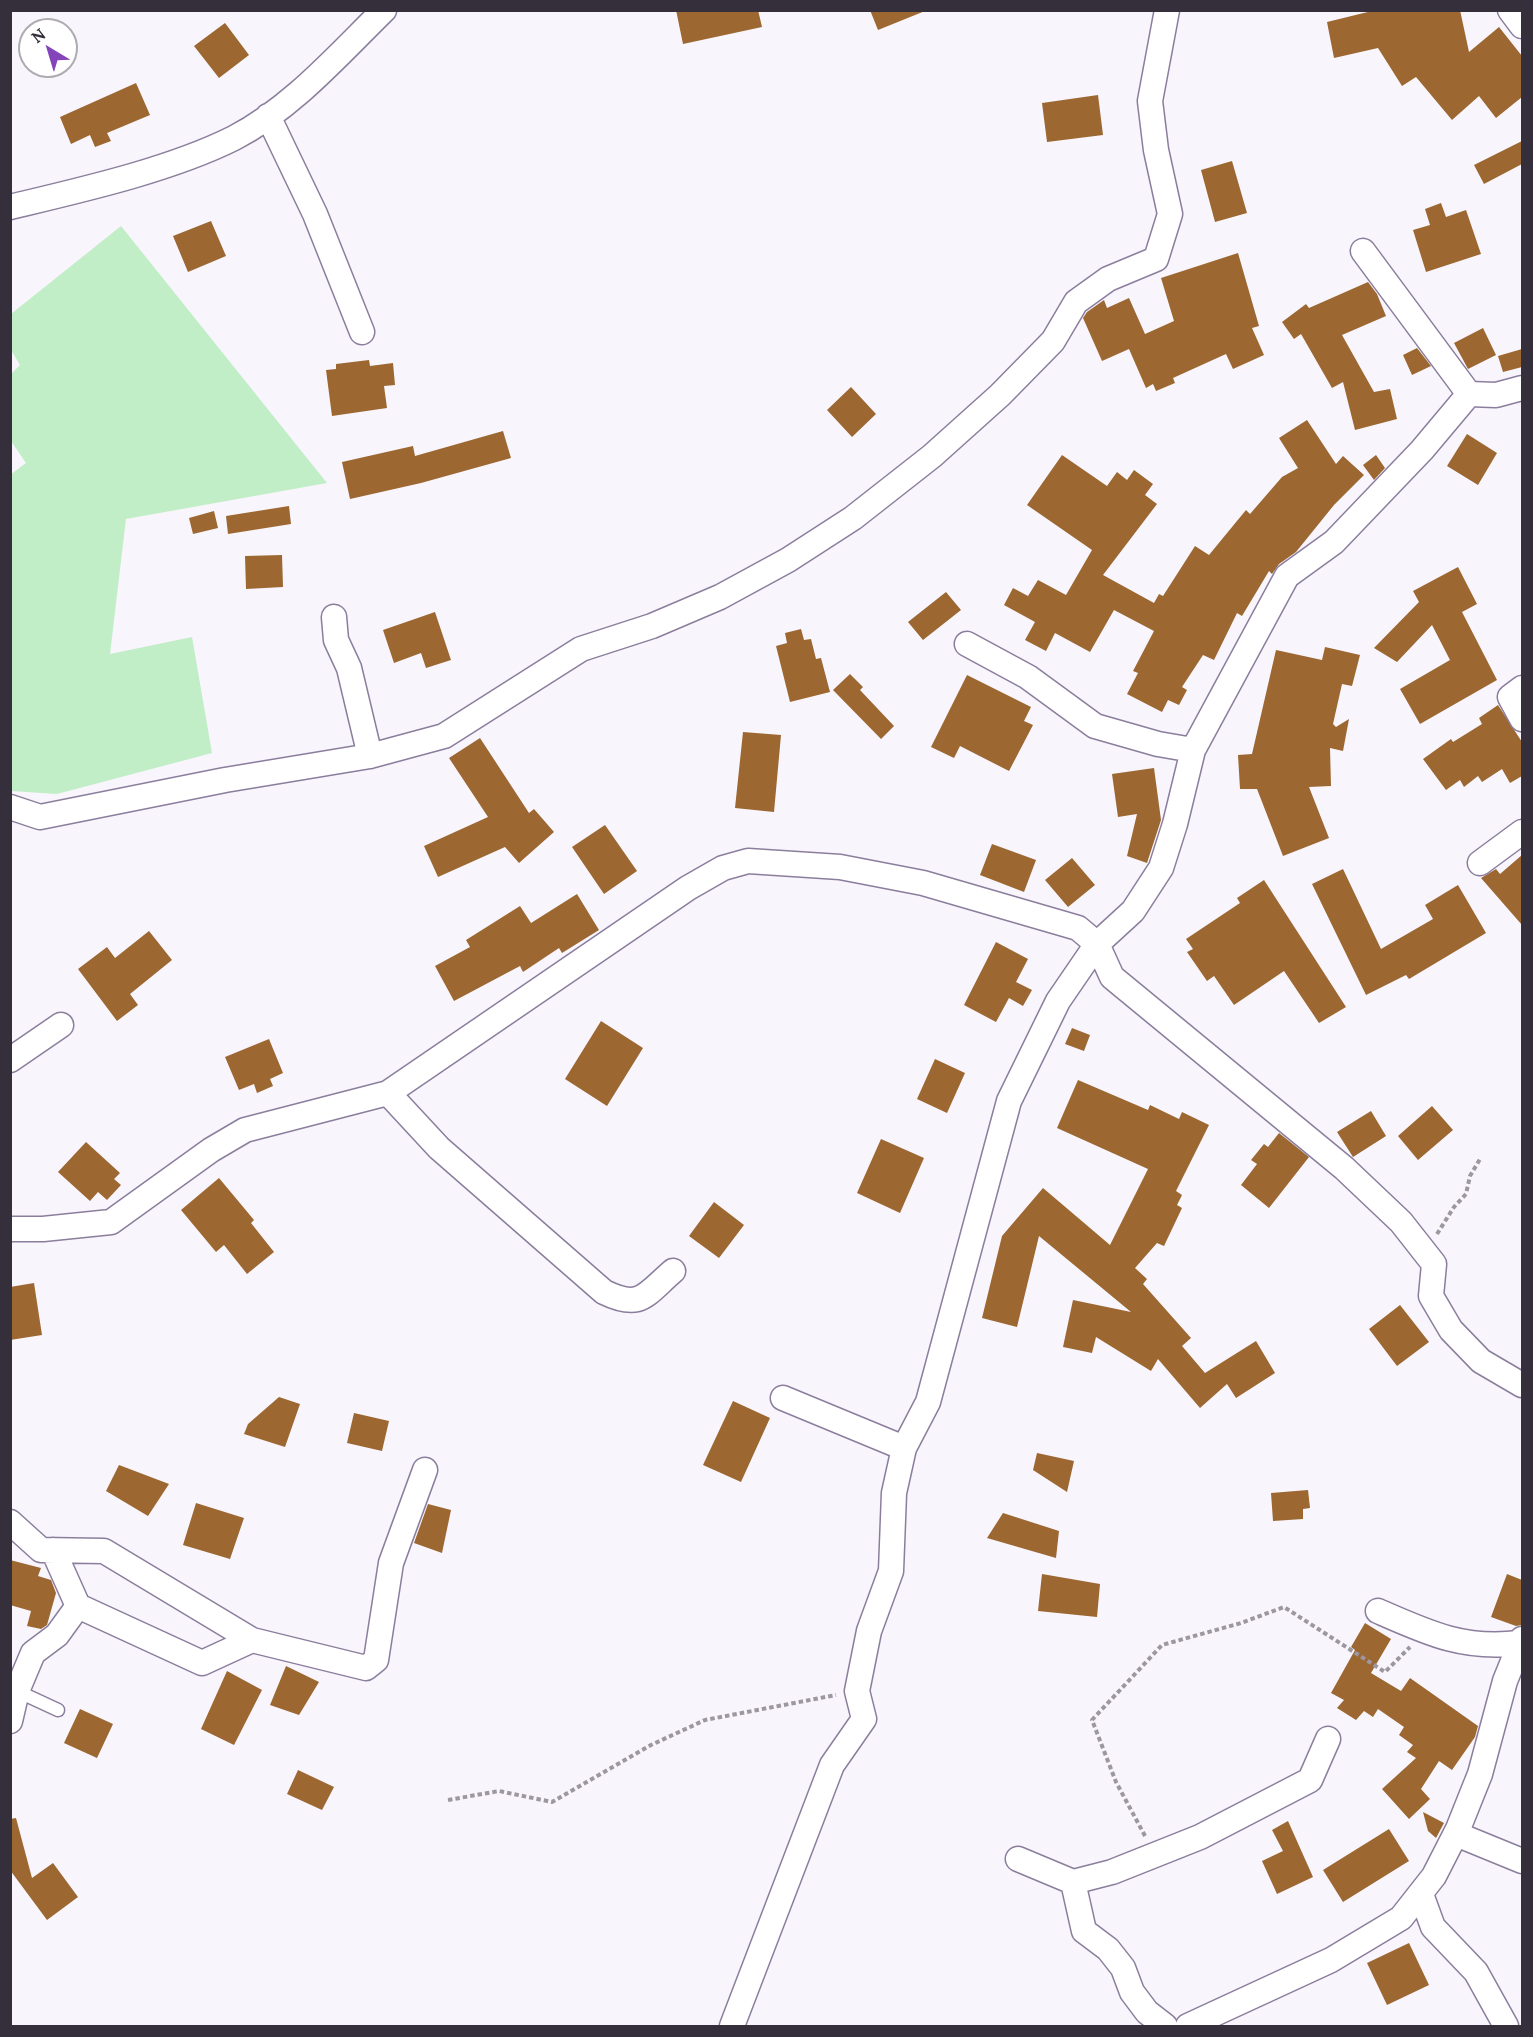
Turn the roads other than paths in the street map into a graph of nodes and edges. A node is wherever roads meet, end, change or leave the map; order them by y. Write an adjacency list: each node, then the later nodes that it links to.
1 (384, 10): 5 (street)
2 (1167, 10): 16 (street)
3 (1510, 10): 4 (street)
4 (1522, 26)
5 (268, 116): 6 (street); 8 (street)
6 (10, 207)
7 (1363, 251): 10 (street)
8 (362, 332)
9 (1522, 388): 10 (street)
10 (1469, 394): 15 (street)
11 (334, 617): 16 (street)
12 (967, 644): 15 (street)
13 (1522, 688): 14 (street)
14 (1522, 719)
15 (1193, 750): 20 (street)
16 (370, 756): 17 (street)
17 (10, 807)
18 (1522, 832): 19 (street)
19 (1480, 863)
20 (1097, 944): 23 (street); 26 (street); 28 (street)
21 (61, 1025): 22 (street)
22 (10, 1060)
23 (388, 1094): 24 (street); 25 (street)
24 (10, 1229)
25 (673, 1271)
26 (1522, 1385)
27 (783, 1398): 28 (street)
28 (904, 1448): 45 (street)
29 (425, 1470): 34 (street)
30 (10, 1522): 31 (street)
31 (53, 1550): 32 (street); 34 (street)
32 (78, 1606): 34 (street); 36 (street)
33 (1378, 1611): 35 (street)
34 (252, 1640)
35 (1521, 1641): 40 (street)
36 (18, 1691): 37 (lane); 38 (street)
37 (58, 1710)
38 (10, 1721)
39 (1328, 1739): 43 (street)
40 (1456, 1834): 42 (street); 44 (street)
41 (1018, 1859): 43 (street)
42 (1522, 1861)
43 (1073, 1882): 46 (street)
44 (1421, 1893): 47 (street); 48 (street)
45 (732, 2026)
46 (1165, 2026)
47 (1188, 2026)
48 (1506, 2026)

